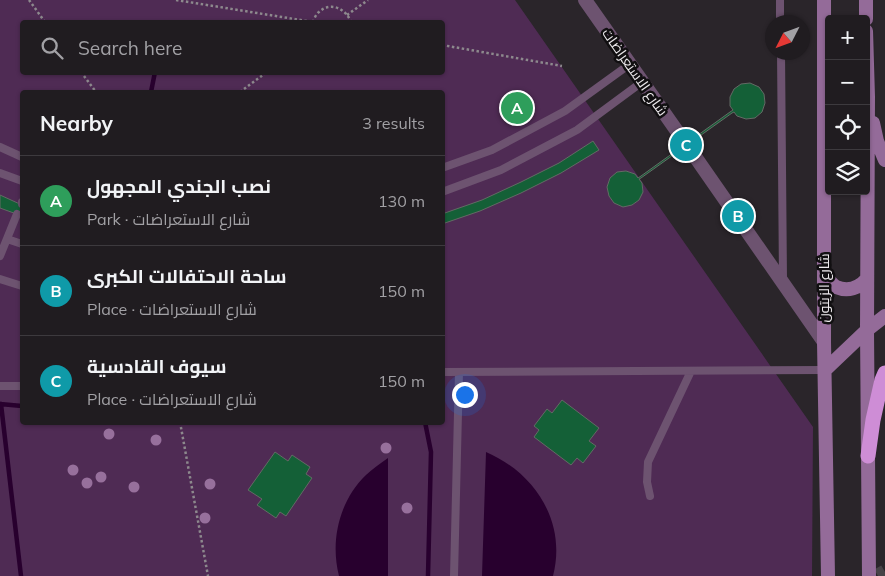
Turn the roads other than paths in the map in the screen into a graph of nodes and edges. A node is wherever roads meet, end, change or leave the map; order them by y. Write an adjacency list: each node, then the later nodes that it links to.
1 (585, 0): 8 (street, شارع الاستعراضات)
2 (780, 0): 5 (lane)
3 (824, 0): 23 (main road, شارع الزيتون)
4 (866, 0): 6 (main road)
5 (780, 15)
6 (866, 15)
7 (781, 60): 26 (lane)
8 (630, 64): 9 (street, شارع الاستعراضات); 15 (lane)
9 (642, 82): 18 (lane); 26 (street, شارع الاستعراضات)
10 (868, 105): 25 (main road)
11 (870, 105): 14 (main road)
12 (0, 147): 13 (lane)
13 (20, 156)
14 (885, 160)
15 (445, 167)
16 (0, 173): 17 (lane)
17 (20, 180)
18 (445, 191)
19 (17, 214): 20 (lane)
20 (7, 239): 21 (lane); 22 (lane)
21 (20, 243)
22 (0, 256)
23 (824, 275): 25 (main road); 30 (main road, شارع الزيتون)
24 (0, 278): 27 (lane)
25 (867, 279): 29 (main road)
26 (783, 283): 30 (street, شارع الاستعراضات)
27 (20, 285)
28 (885, 316): 29 (main road)
29 (867, 330): 31 (main road); 38 (main road)
30 (824, 342): 31 (main road, شارع الزيتون)
31 (825, 370): 32 (lane); 42 (main road, شارع الزيتون)
32 (690, 371): 34 (lane); 39 (lane)
33 (445, 372): 34 (lane)
34 (459, 372): 41 (lane)
35 (885, 373): 38 (highway)
36 (0, 386): 37 (lane)
37 (20, 386)
38 (868, 456): 40 (main road)
39 (650, 496)
40 (869, 574)
41 (454, 576)
42 (828, 576)

